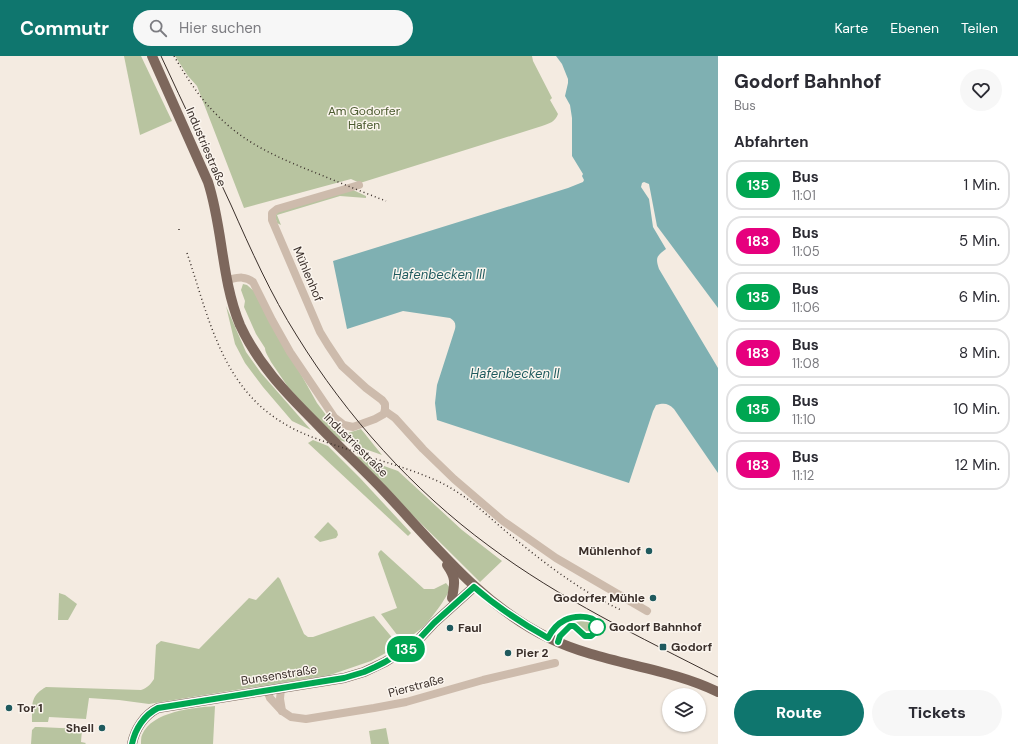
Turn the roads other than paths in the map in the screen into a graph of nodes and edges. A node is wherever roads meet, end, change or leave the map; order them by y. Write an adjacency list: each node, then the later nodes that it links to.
1 (152, 56): 3 (main road, Industriestraße)
2 (359, 185): 4 (street, Mühlenhof)
3 (227, 280): 4 (street); 5 (main road, Industriestraße)
4 (385, 411): 8 (street, Mühlenhof)
5 (435, 546): 6 (main road, Industriestraße); 7 (main road)
6 (471, 583): 7 (main road, Bunsenstraße); 9 (main road, Bunsenstraße); 13 (main road, Industriestraße)
7 (452, 598): 9 (main road, Bunsenstraße)
8 (647, 611)
9 (434, 623): 11 (main road, Bunsenstraße)
10 (555, 663): 14 (street, Pierstraße)
11 (281, 688): 12 (main road, Bunsenstraße); 14 (street)
12 (267, 690): 14 (street, Pierstraße); 15 (main road, Bunsenstraße)
13 (718, 692)
14 (282, 711)
15 (132, 744)

